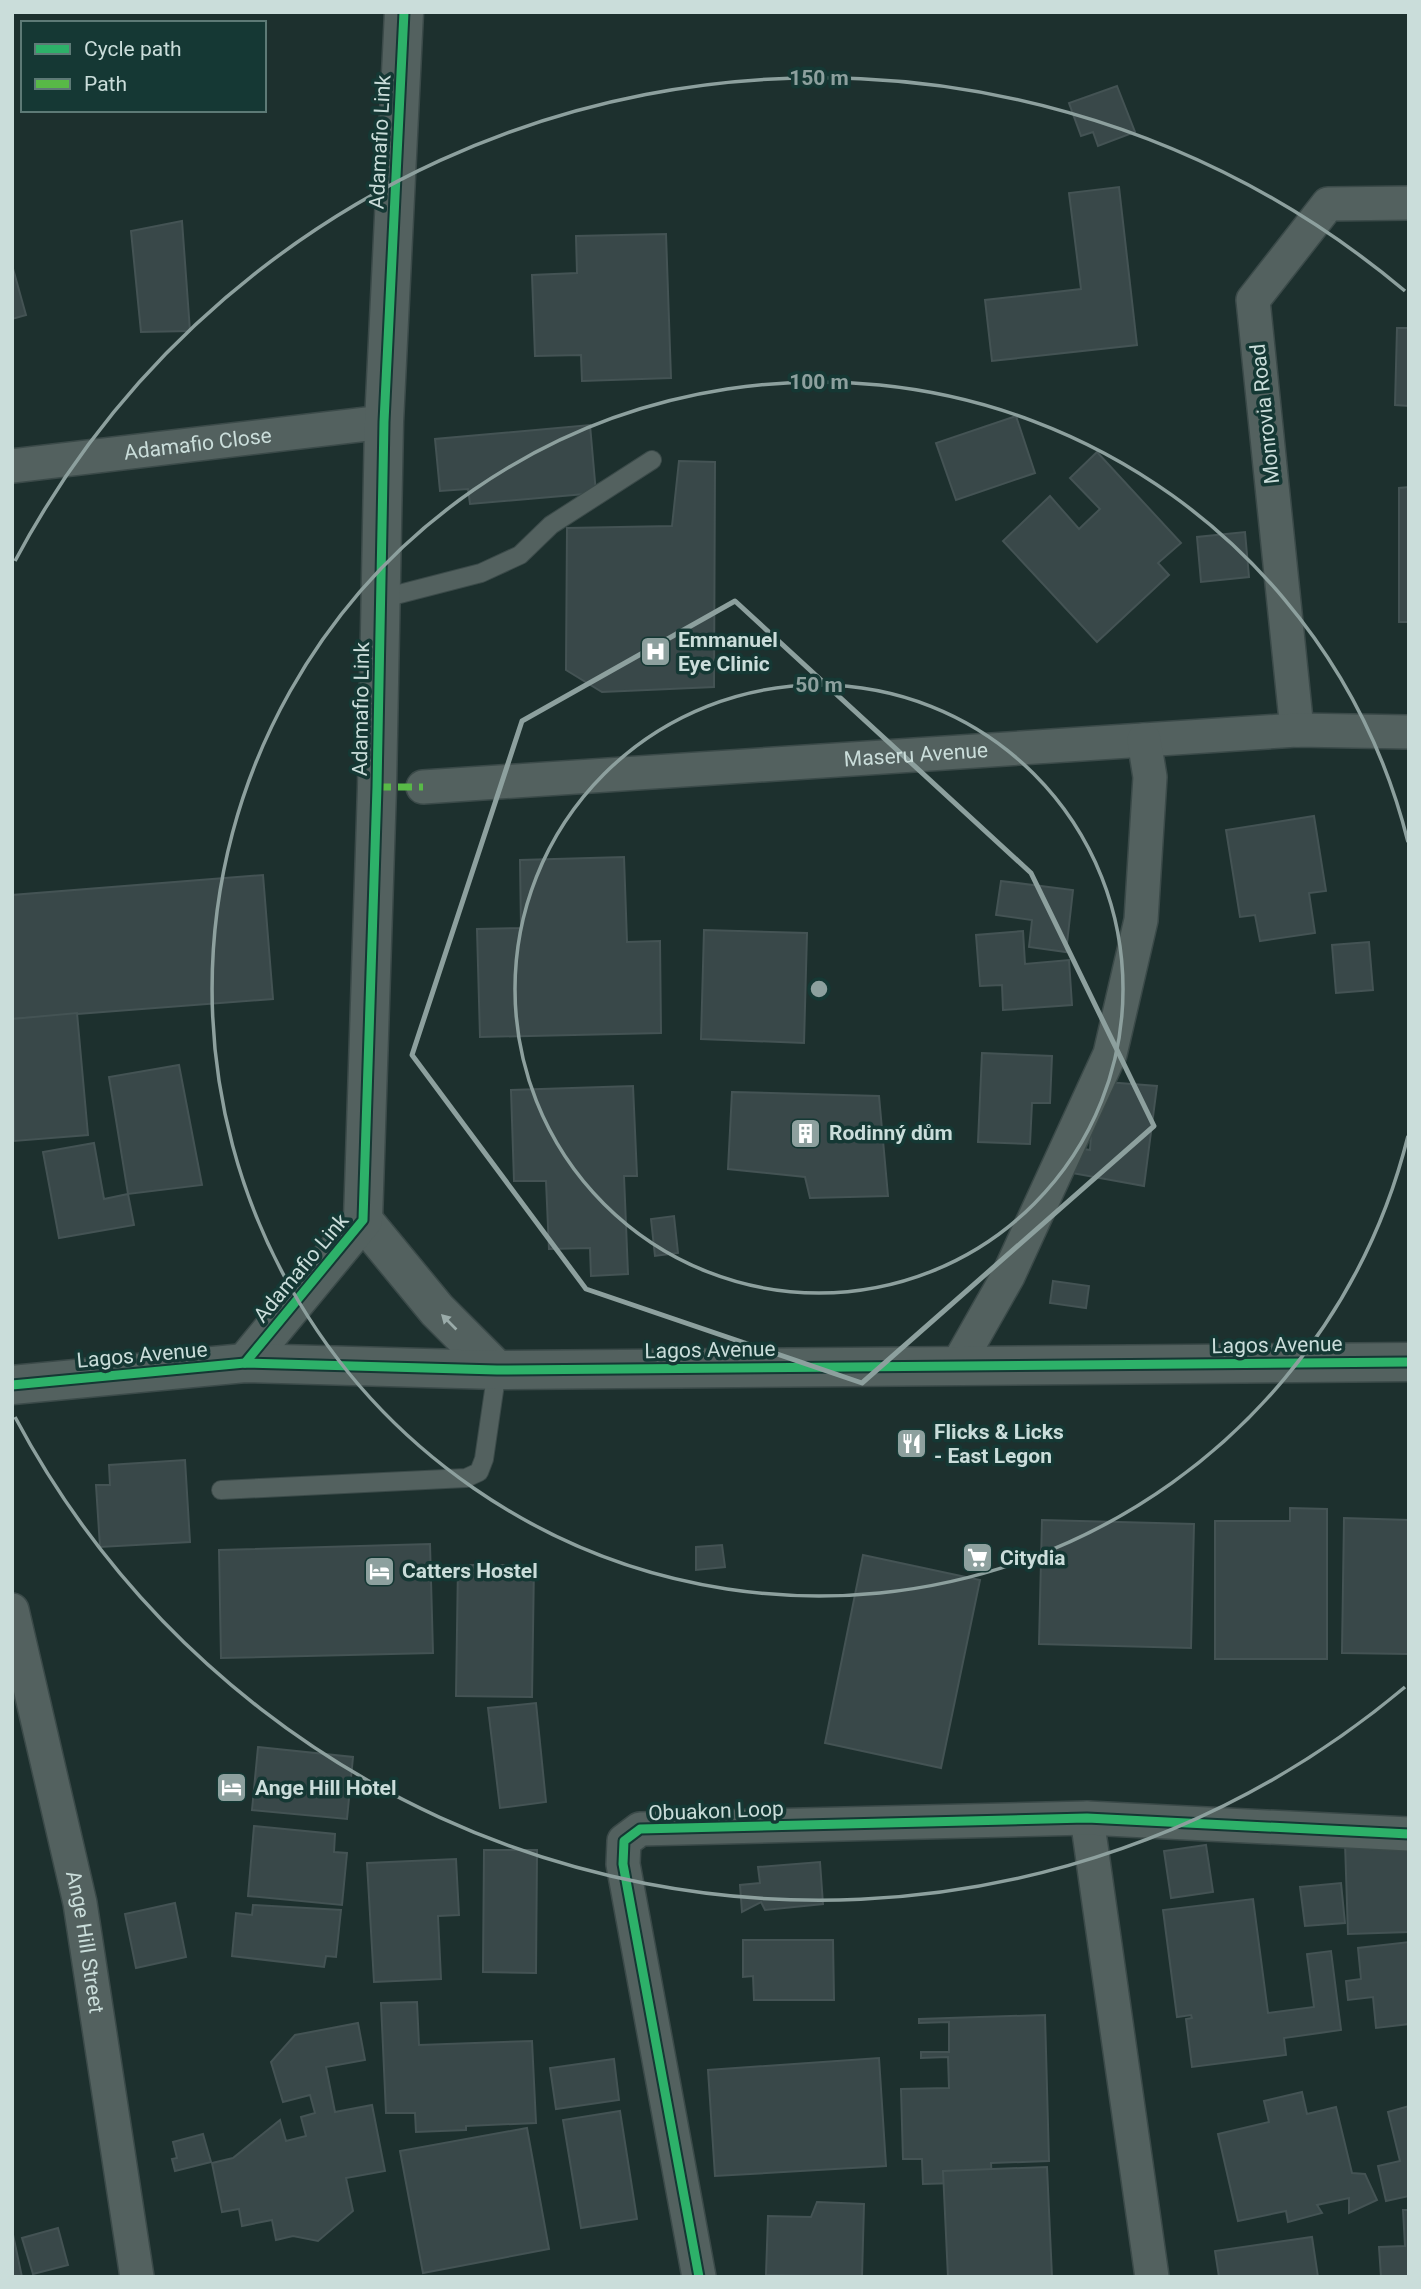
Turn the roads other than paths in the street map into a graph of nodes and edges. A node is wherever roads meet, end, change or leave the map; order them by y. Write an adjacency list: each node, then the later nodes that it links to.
1 (404, 12): 3 (street, Adamafio Link)
2 (1409, 203): 7 (street, Monrovia Road)
3 (384, 422): 5 (street, Adamafio Close); 6 (street, Adamafio Link)
4 (652, 460): 6 (lane)
5 (12, 466)
6 (380, 599): 11 (street, Adamafio Link)
7 (1297, 730): 8 (street, Maseru Avenue); 9 (street, Maseru Avenue)
8 (1409, 732)
9 (1144, 740): 10 (street, Maseru Avenue); 14 (street)
10 (423, 787)
11 (363, 1220): 13 (street, Adamafio Link); 15 (street, Adamafio Link, one-way to 11)
12 (1409, 1362): 14 (street, Lagos Avenue)
13 (244, 1363): 15 (street, Lagos Avenue); 16 (street, Lagos Avenue)
14 (957, 1366): 15 (street, Lagos Avenue)
15 (497, 1370): 17 (lane)
16 (12, 1385)
17 (222, 1490)
18 (12, 1611): 21 (street, Ange Hill Street)
19 (1087, 1818): 20 (street); 22 (street, Obuakon Loop); 23 (street)
20 (1409, 1834)
21 (137, 2277)
22 (699, 2277)
23 (1152, 2277)

